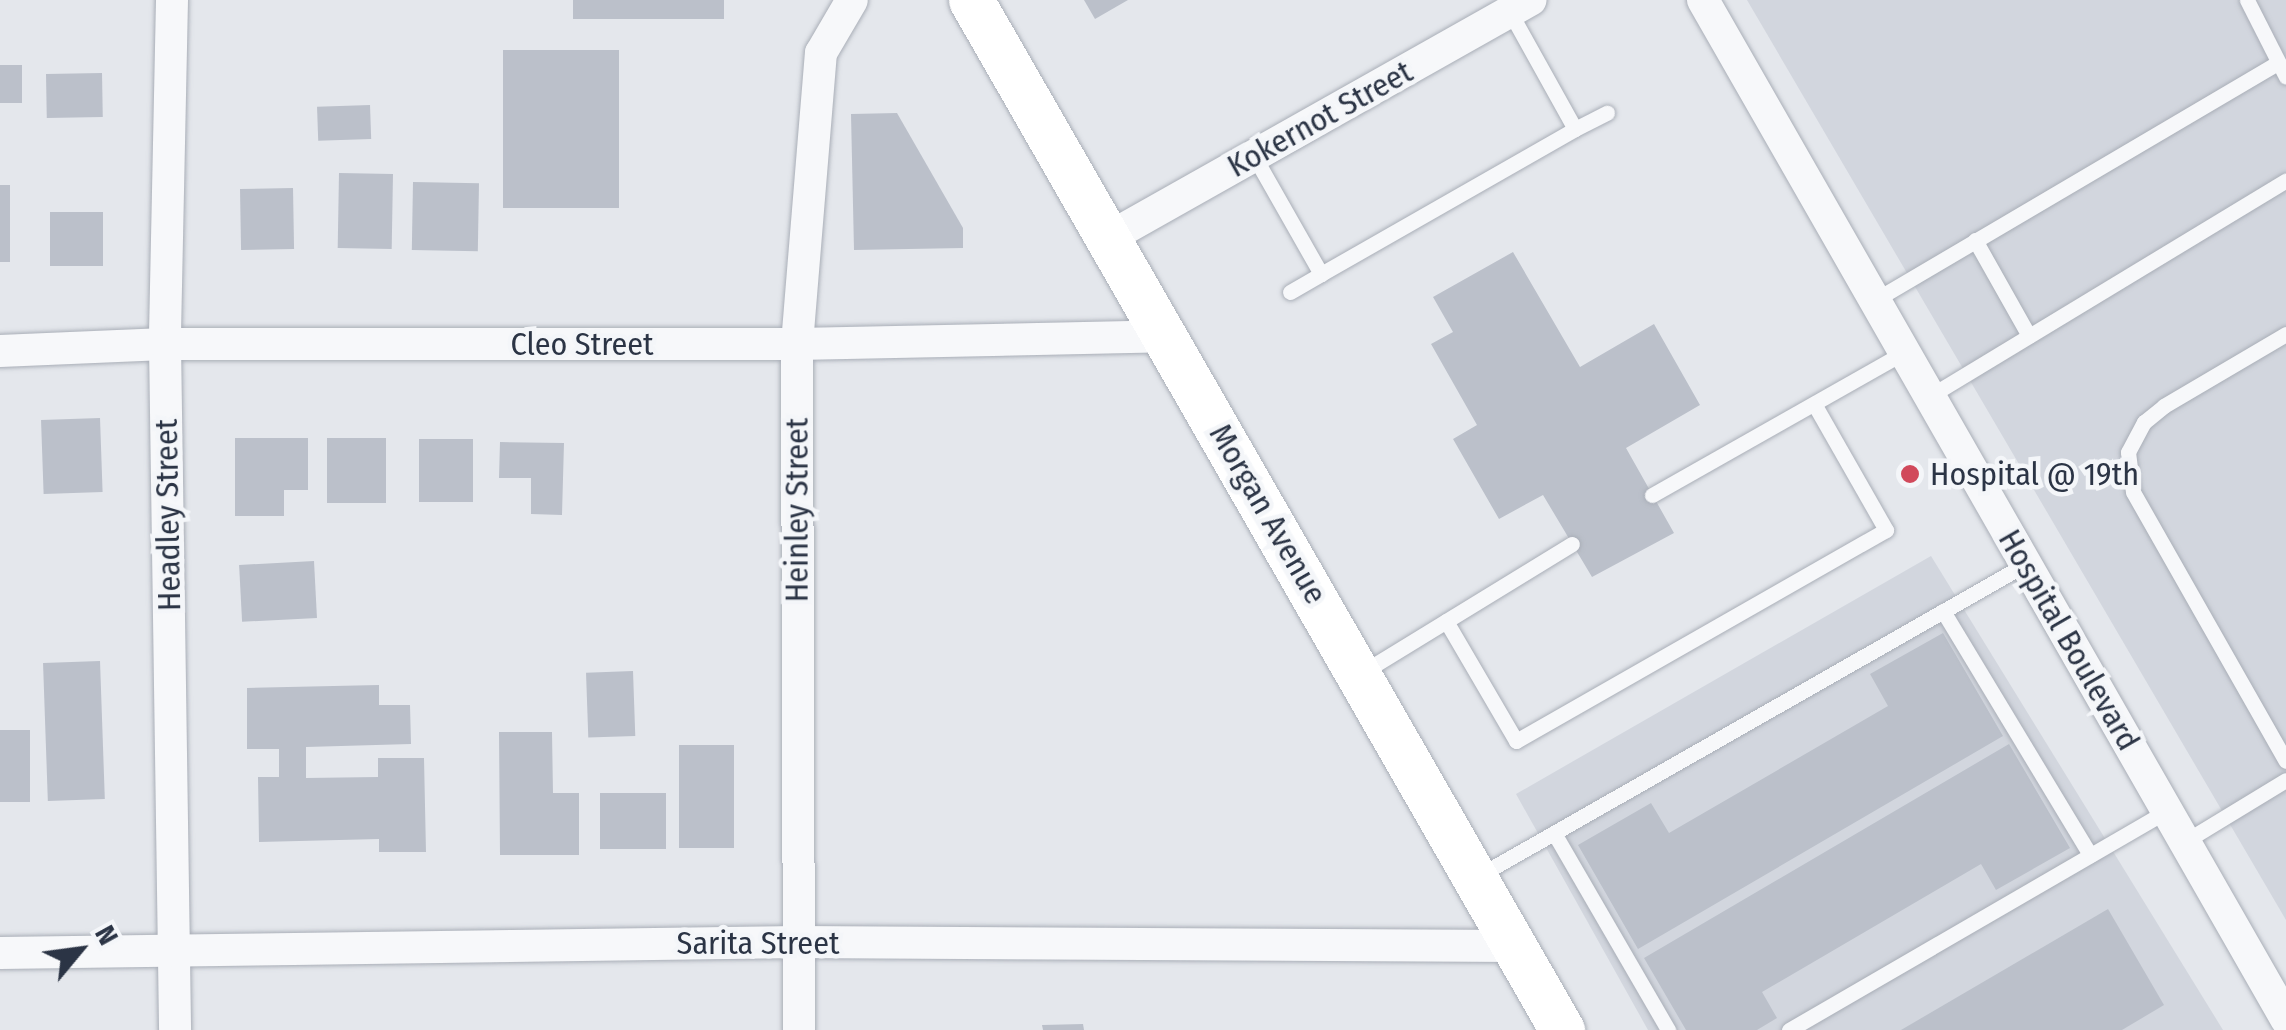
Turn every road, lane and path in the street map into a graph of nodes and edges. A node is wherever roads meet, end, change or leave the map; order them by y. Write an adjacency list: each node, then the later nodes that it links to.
1 (172, 0): 20 (street, Headley Street)
2 (852, 0): 21 (street, Heinley Street)
3 (971, 0): 12 (main road, Morgan Avenue)
4 (1703, 0): 16 (street, Hospital Boulevard)
5 (2246, 0): 7 (lane)
6 (1520, 6): 9 (lane); 10 (street, Kokernot Street)
7 (2282, 70): 13 (lane)
8 (1607, 113): 9 (lane)
9 (1575, 129): 14 (lane)
10 (1254, 156): 12 (street, Kokernot Street); 14 (lane)
11 (2286, 180): 19 (lane)
12 (1108, 238): 18 (main road, Morgan Avenue)
13 (1975, 240): 16 (lane); 19 (lane)
14 (1321, 274): 15 (lane)
15 (1290, 292)
16 (1875, 300): 23 (street, Hospital Boulevard)
17 (2286, 334): 32 (lane)
18 (1165, 336): 21 (street, Cleo Street); 31 (main road, Morgan Avenue)
19 (2029, 336): 24 (lane)
20 (166, 344): 21 (street, Cleo Street); 22 (street, Cleo Street); 41 (street, Headley Street)
21 (797, 344): 39 (street, Heinley Street)
22 (0, 352)
23 (1905, 352): 24 (street, Hospital Boulevard); 25 (lane)
24 (1930, 396): 28 (street, Hospital Boulevard)
25 (1814, 404): 26 (lane); 30 (lane)
26 (1652, 495)
27 (1572, 544): 30 (lane)
28 (2026, 564): 29 (lane); 34 (street, Hospital Boulevard)
29 (1944, 611): 35 (lane); 37 (lane)
30 (1446, 621): 31 (lane)
31 (1360, 674): 38 (main road, Morgan Avenue)
32 (2286, 761)
33 (2286, 780): 36 (lane)
34 (2167, 810): 36 (street, Hospital Boulevard); 37 (lane)
35 (1554, 833): 38 (lane); 47 (lane)
36 (2184, 842): 43 (street, Hospital Boulevard)
37 (2090, 855): 48 (lane)
38 (1476, 877): 40 (main road, Morgan Avenue)
39 (798, 942): 40 (street, Sarita Street); 41 (street, Sarita Street); 45 (street, Heinley Street)
40 (1516, 946): 46 (main road, Morgan Avenue)
41 (173, 950): 42 (street, Sarita Street); 44 (street, Headley Street)
42 (0, 953)
43 (2286, 1019)
44 (175, 1030)
45 (799, 1030)
46 (1562, 1030)
47 (1668, 1030)
48 (1790, 1030)

